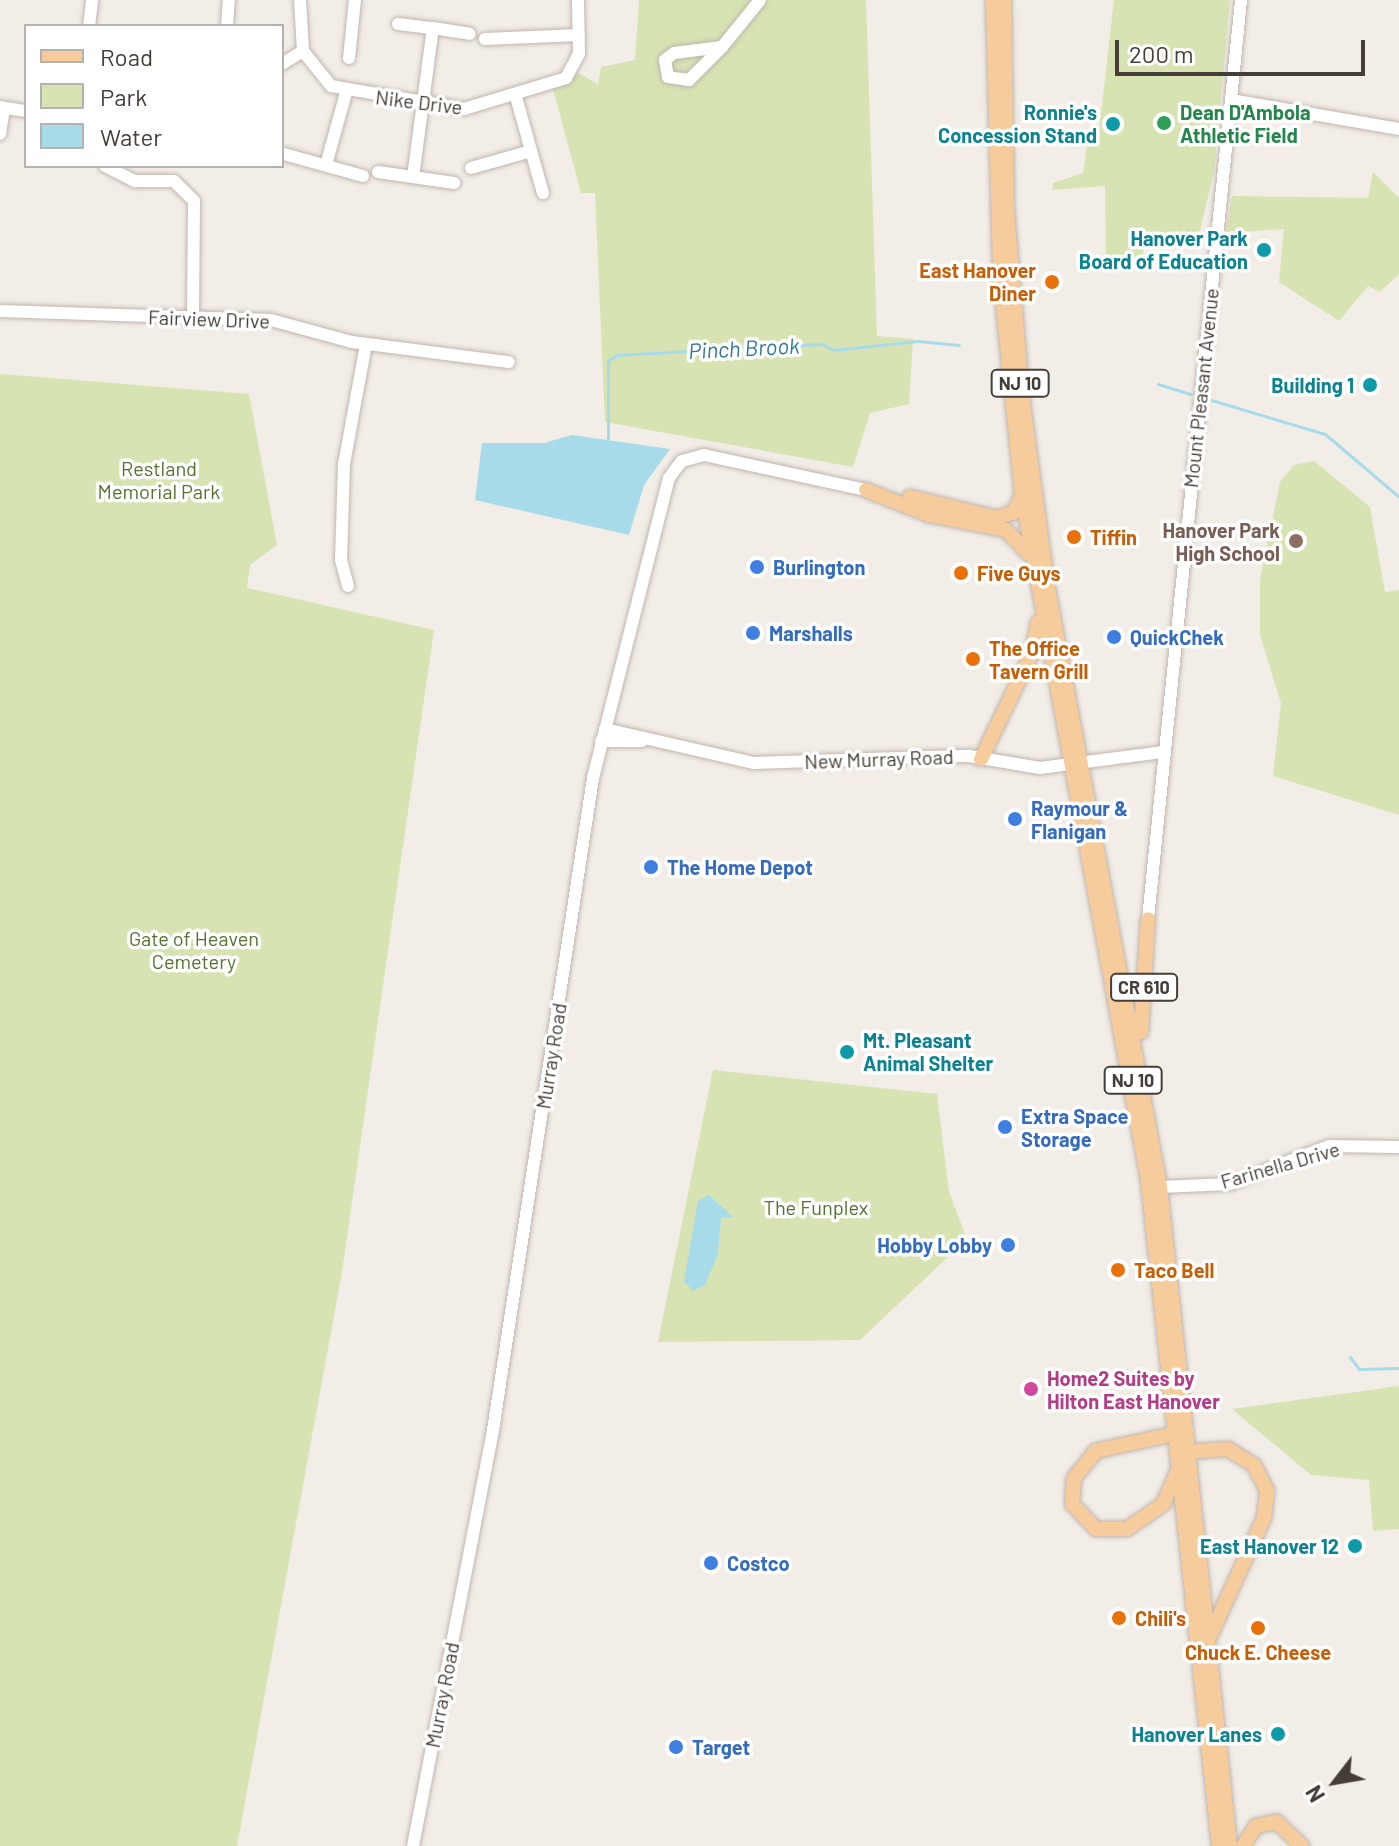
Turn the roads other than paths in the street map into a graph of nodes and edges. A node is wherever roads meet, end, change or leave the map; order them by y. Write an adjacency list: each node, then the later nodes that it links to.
1 (92, 0): 10 (street)
2 (229, 0): 11 (street)
3 (300, 0): 18 (street)
4 (355, 0): 19 (street)
5 (578, 0): 15 (street, Nike Drive)
6 (760, 0): 17 (street)
7 (993, 0): 44 (main road, NJ 10)
8 (1004, 0): 51 (main road, NJ 10)
9 (1241, 0): 23 (street, Mount Pleasant Avenue / CR 610)
10 (89, 24)
11 (227, 24)
12 (398, 24): 13 (street)
13 (433, 28): 14 (street); 24 (street)
14 (470, 34)
15 (579, 35): 16 (street); 22 (street, Nike Drive)
16 (485, 39)
17 (722, 47)
18 (303, 51): 20 (street); 21 (street, Nike Drive)
19 (349, 58)
20 (284, 63)
21 (346, 93): 24 (street, Nike Drive); 31 (street)
22 (516, 97): 24 (street, Nike Drive); 29 (street)
23 (1231, 100): 27 (street); 49 (street, Mount Pleasant Avenue / CR 610)
24 (423, 104): 36 (street)
25 (2, 107): 26 (street); 28 (street)
26 (24, 111)
27 (1399, 129)
28 (0, 134)
29 (531, 151): 33 (street); 38 (street)
30 (284, 154): 31 (street)
31 (326, 165): 35 (street)
32 (109, 168): 40 (street)
33 (471, 168)
34 (378, 172): 36 (street)
35 (363, 176)
36 (413, 177): 37 (street)
37 (454, 183)
38 (543, 193)
39 (0, 311): 40 (street, Fairview Drive)
40 (193, 317): 41 (street, Fairview Drive)
41 (366, 344): 42 (street, Fairview Drive); 46 (street)
42 (509, 362)
43 (866, 490): 44 (main road); 45 (main road); 48 (street, Murray Road)
44 (1022, 495): 45 (main road, NJ 10)
45 (1031, 559): 47 (main road, NJ 10)
46 (348, 586)
47 (1037, 595): 50 (main road); 51 (main road, NJ 10)
48 (603, 735): 50 (street, New Murray Road); 59 (street, Murray Road)
49 (1164, 752): 51 (street, New Murray Road); 52 (street, Mount Pleasant Avenue / CR 610)
50 (981, 759): 51 (street, New Murray Road)
51 (1076, 763): 53 (main road, NJ 10); 56 (main road, NJ 10)
52 (1148, 919): 53 (main road, CR 610)
53 (1140, 1056): 55 (main road, NJ 10)
54 (1399, 1147): 55 (street, Farinella Drive)
55 (1160, 1187): 56 (main road, NJ 10)
56 (1182, 1432): 57 (main road, NJ 10); 57 (main road)
57 (1185, 1456): 58 (main road, NJ 10); 58 (main road); 60 (main road, NJ 10)
58 (1210, 1639): 61 (main road, NJ 10)
59 (413, 1846)
60 (1219, 1846)
61 (1230, 1846)
62 (1243, 1846): 63 (main road)
63 (1302, 1846)

